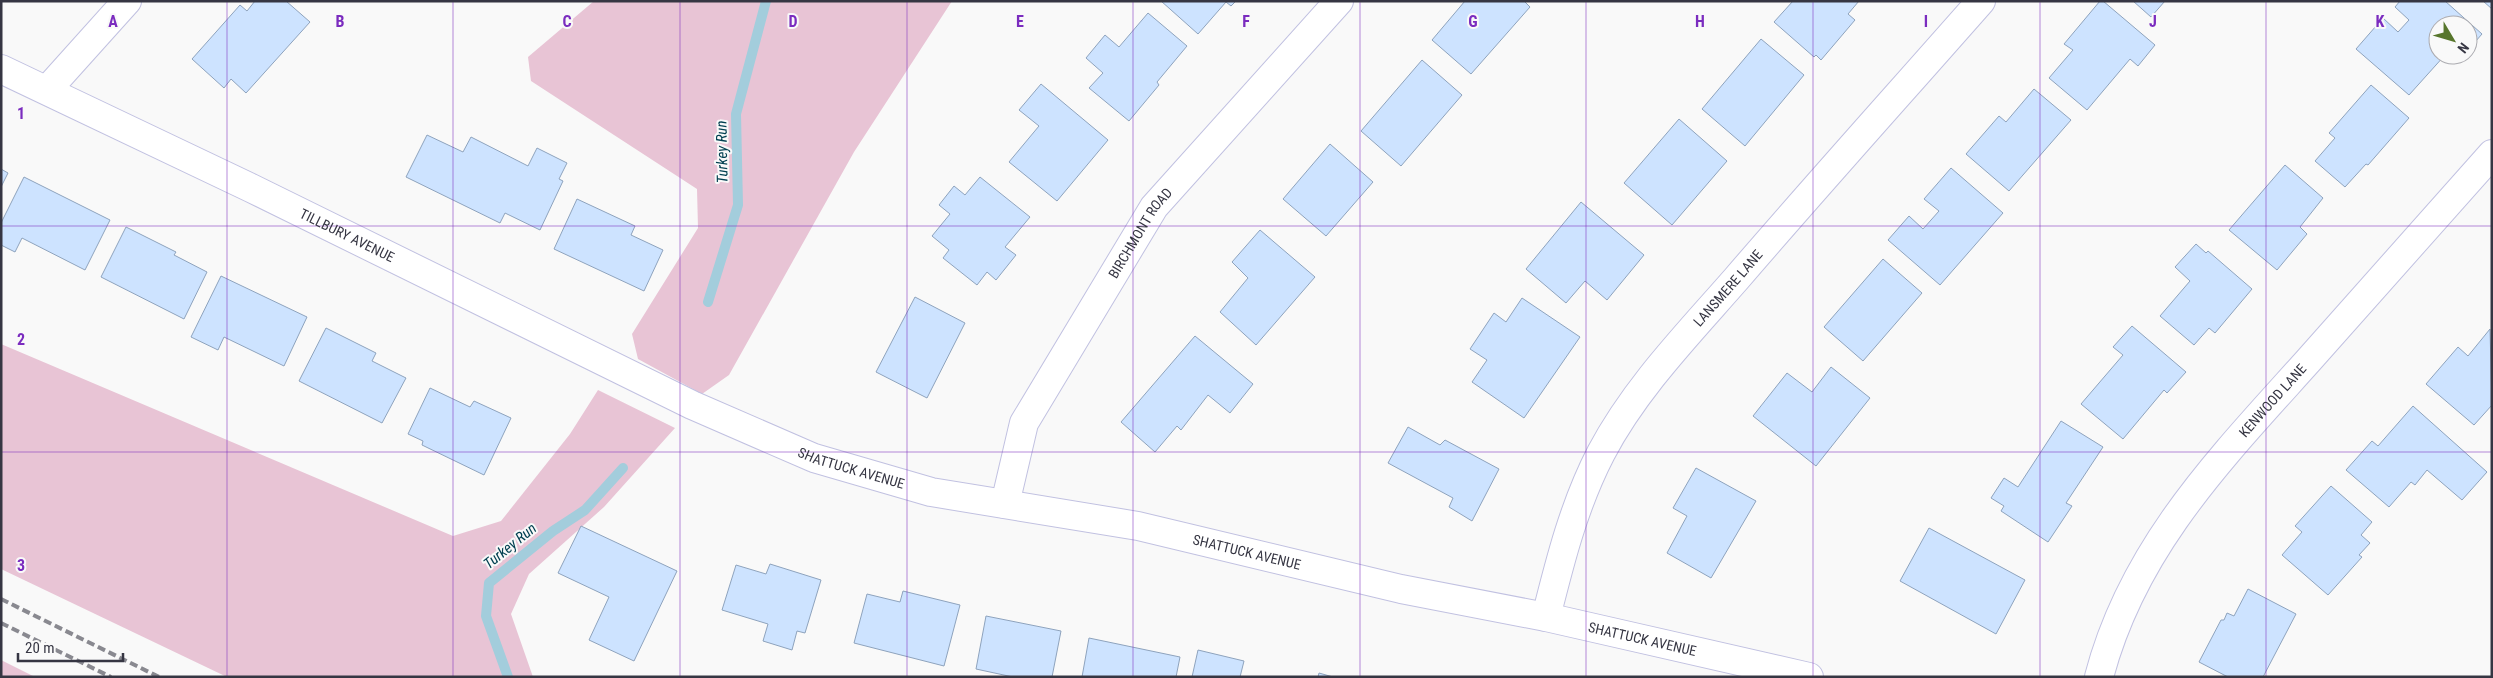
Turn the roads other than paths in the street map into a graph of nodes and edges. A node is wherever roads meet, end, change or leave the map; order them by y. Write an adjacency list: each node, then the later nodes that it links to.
1 (127, 1): 5 (street)
2 (1339, 1): 8 (street, BIRCHMONT ROAD)
3 (1981, 1): 9 (street, LANSMERE LANE)
4 (1, 69): 5 (street, TILLBURY AVENUE)
5 (48, 90): 7 (street, TILLBURY AVENUE)
6 (2492, 154): 11 (street, KENWOOD LANE)
7 (692, 405): 8 (street, SHATTUCK AVENUE)
8 (1005, 504): 9 (street, SHATTUCK AVENUE)
9 (1546, 617): 10 (street, SHATTUCK AVENUE)
10 (1810, 677)
11 (2099, 677)

